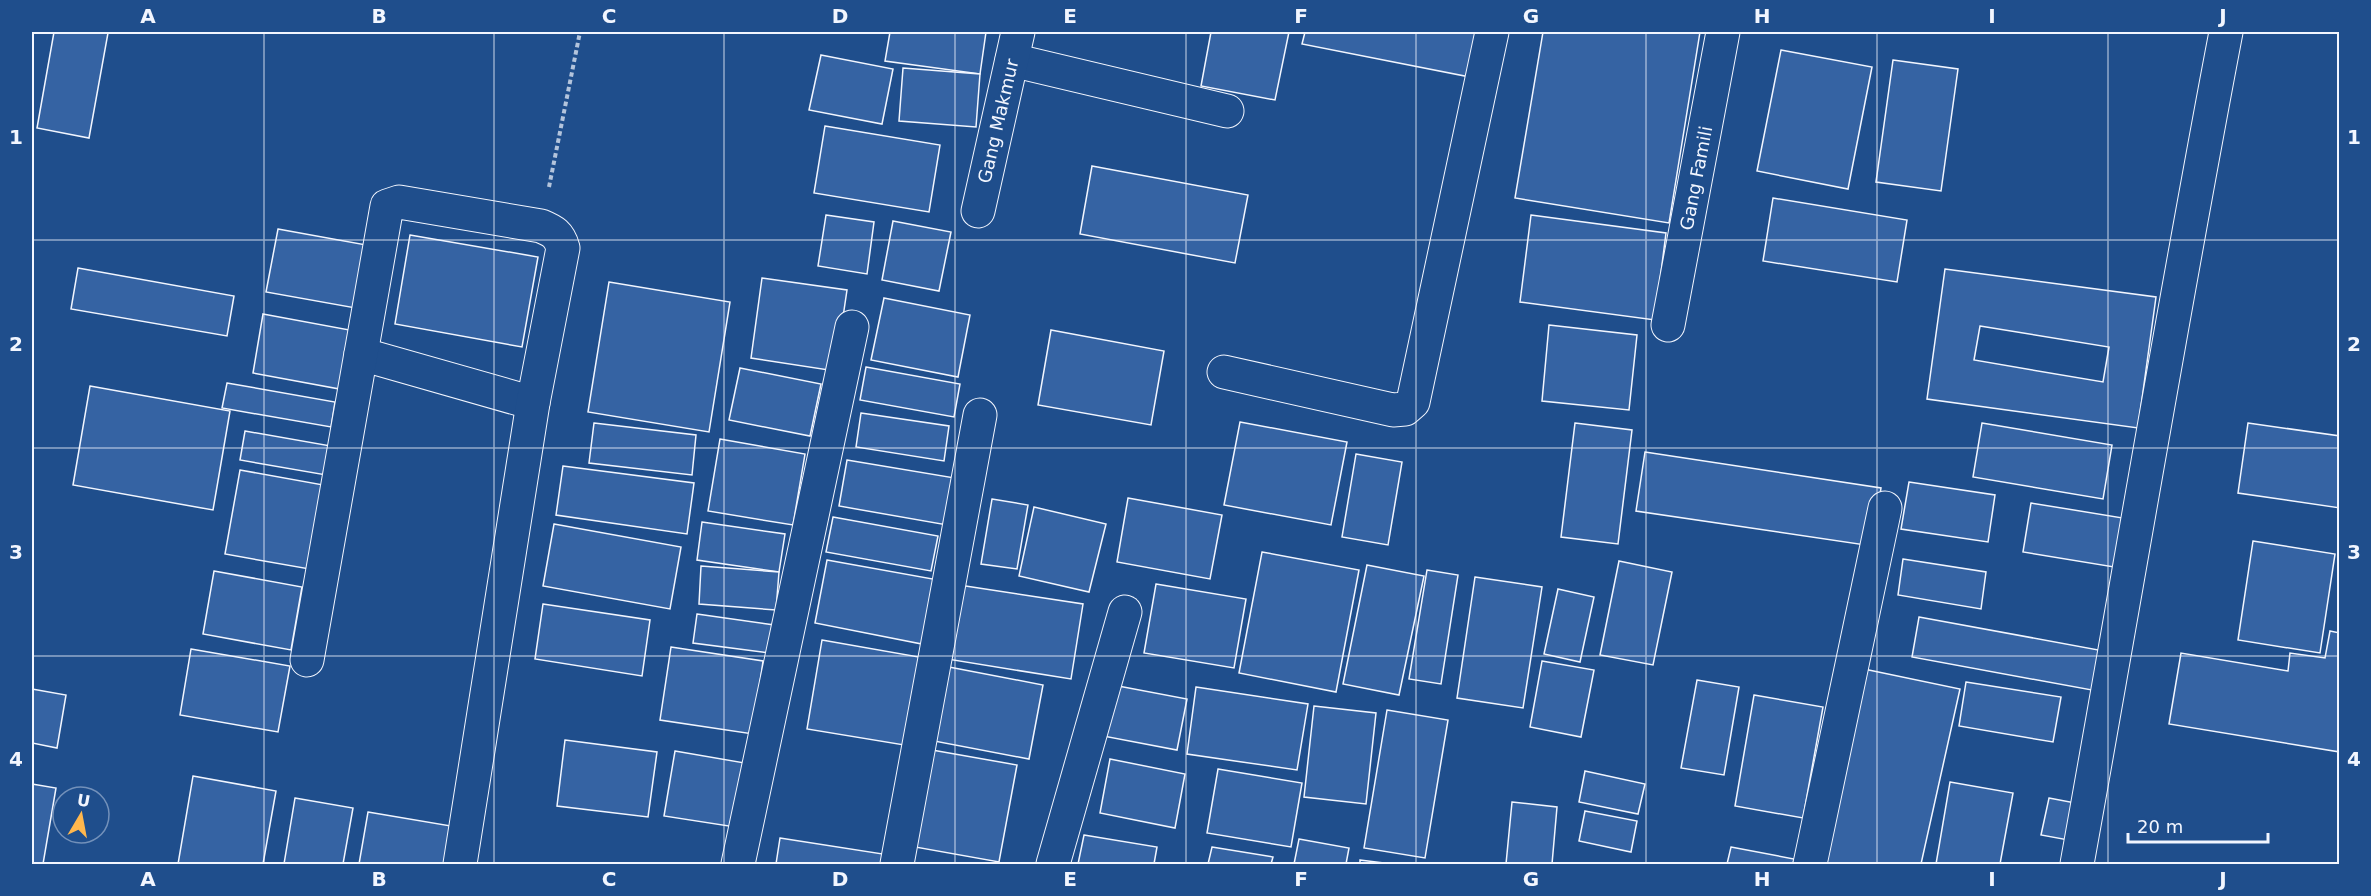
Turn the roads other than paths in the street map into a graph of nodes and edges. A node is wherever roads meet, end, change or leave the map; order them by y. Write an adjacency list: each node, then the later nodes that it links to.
1 (1492, 32): 10 (street)
2 (1723, 32): 7 (street, Gang Famili)
3 (2226, 32): 21 (street)
4 (1015, 46): 5 (street); 6 (street, Gang Makmur)
5 (1227, 111)
6 (978, 211)
7 (1668, 325)
8 (852, 327): 17 (street)
9 (361, 354): 11 (street); 11 (street); 15 (street)
10 (1224, 372)
11 (533, 403): 16 (street)
12 (980, 415): 18 (street)
13 (1886, 508): 20 (street)
14 (1125, 612): 19 (street)
15 (307, 660)
16 (460, 864)
17 (738, 864)
18 (897, 864)
19 (1053, 864)
20 (1810, 864)
21 (2077, 864)

